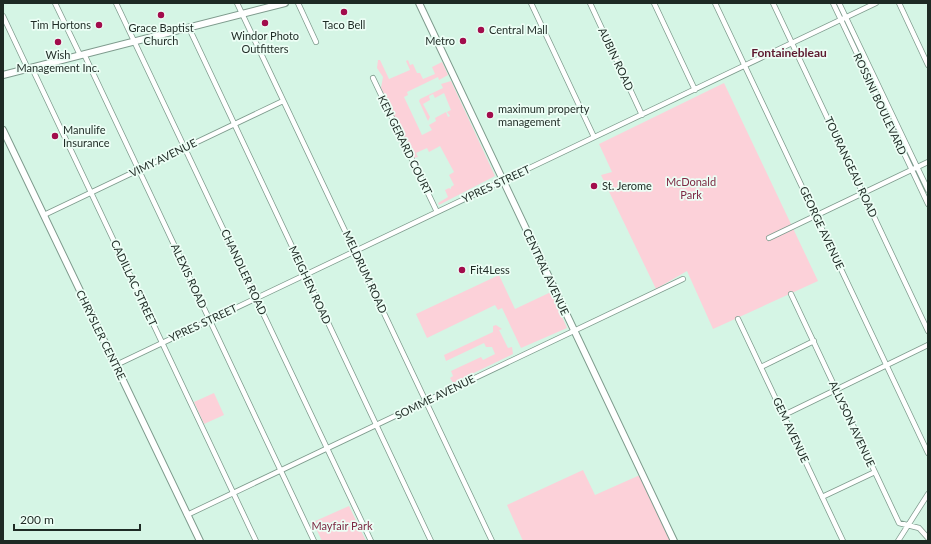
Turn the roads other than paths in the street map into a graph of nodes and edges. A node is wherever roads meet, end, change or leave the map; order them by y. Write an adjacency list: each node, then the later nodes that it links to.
1 (55, 3): 24 (street, ALEXIS ROAD)
2 (116, 3): 21 (street, CHANDLER ROAD)
3 (237, 3): 16 (street, MELDRUM ROAD)
4 (285, 3): 16 (street)
5 (298, 3): 22 (street)
6 (419, 3): 41 (street, CENTRAL AVENUE)
7 (531, 3): 35 (street)
8 (590, 3): 32 (street, AUBIN ROAD)
9 (654, 3): 30 (street)
10 (715, 3): 25 (street, GEORGE AVENUE)
11 (773, 3): 23 (street, TOURANGEAU ROAD)
12 (832, 3): 19 (street, ROSSINI BOULEVARD)
13 (839, 3): 18 (street, ROSSINI BOULEVARD)
14 (876, 3): 18 (street, YPRES STREET)
15 (899, 3): 26 (street)
16 (242, 14): 20 (street); 31 (street, MELDRUM ROAD)
17 (3, 16): 27 (street, CADILLAC STREET)
18 (846, 17): 19 (street, YPRES STREET); 38 (street, ROSSINI BOULEVARD)
19 (840, 20): 23 (street, YPRES STREET); 40 (street, ROSSINI BOULEVARD)
20 (189, 28): 21 (street); 33 (street, MEIGHEN ROAD)
21 (134, 42): 24 (street); 36 (street, CHANDLER ROAD)
22 (316, 42)
23 (792, 43): 25 (street, YPRES STREET); 44 (street, TOURANGEAU ROAD)
24 (82, 55): 27 (street); 39 (street, ALEXIS ROAD)
25 (745, 65): 30 (street, YPRES STREET); 48 (street, GEORGE AVENUE)
26 (928, 65)
27 (30, 68): 28 (street); 43 (street, CADILLAC STREET)
28 (3, 75)
29 (373, 78): 46 (street, KEN GERARD COURT)
30 (695, 90): 32 (street, YPRES STREET)
31 (283, 101): 33 (street, VIMY AVENUE); 50 (street, MELDRUM ROAD)
32 (642, 115): 35 (street, YPRES STREET)
33 (234, 124): 36 (street, VIMY AVENUE); 51 (street, MEIGHEN ROAD)
34 (3, 130): 47 (street, CHRYSLER CENTRE)
35 (594, 138): 41 (street, YPRES STREET)
36 (185, 148): 39 (street, VIMY AVENUE); 54 (street, CHANDLER ROAD)
37 (928, 162): 38 (street)
38 (917, 167): 40 (street); 42 (street, ROSSINI BOULEVARD)
39 (139, 170): 43 (street, VIMY AVENUE); 56 (street, ALEXIS ROAD)
40 (912, 170): 44 (street); 45 (street, ROSSINI BOULEVARD)
41 (503, 181): 46 (street, YPRES STREET); 57 (street, CENTRAL AVENUE)
42 (928, 190)
43 (91, 192): 47 (street, VIMY AVENUE); 60 (street, CADILLAC STREET)
44 (863, 192): 48 (street); 58 (street, TOURANGEAU ROAD)
45 (928, 204)
46 (437, 212): 50 (street, YPRES STREET)
47 (44, 215): 63 (street, CHRYSLER CENTRE)
48 (816, 216): 49 (street); 62 (street, GEORGE AVENUE)
49 (769, 238)
50 (355, 251): 51 (street, YPRES STREET); 66 (street, MELDRUM ROAD)
51 (305, 275): 54 (street, YPRES STREET); 68 (street, MEIGHEN ROAD)
52 (683, 279): 57 (street, SOMME AVENUE)
53 (791, 294): 59 (street, ALLYSON AVENUE)
54 (256, 298): 56 (street, YPRES STREET); 69 (street, CHANDLER ROAD)
55 (738, 319): 64 (street, GEM AVENUE)
56 (210, 320): 60 (street, YPRES STREET); 71 (street, ALEXIS ROAD)
57 (574, 331): 66 (street, SOMME AVENUE); 85 (street, CENTRAL AVENUE)
58 (928, 331)
59 (814, 341): 64 (street); 65 (street, ALLYSON AVENUE)
60 (162, 342): 63 (street, YPRES STREET); 73 (street, CADILLAC STREET)
61 (928, 345): 62 (street)
62 (886, 365): 65 (street); 70 (street, GEORGE AVENUE)
63 (116, 366): 76 (street, CHRYSLER CENTRE)
64 (761, 367): 67 (street, GEM AVENUE)
65 (836, 390): 67 (street); 72 (street, ALLYSON AVENUE)
66 (426, 401): 68 (street, SOMME AVENUE); 84 (street, MELDRUM ROAD)
67 (784, 415): 75 (street, GEM AVENUE)
68 (376, 425): 69 (street, SOMME AVENUE); 83 (street, MEIGHEN ROAD)
69 (327, 448): 71 (street, SOMME AVENUE); 82 (street, CHANDLER ROAD)
70 (928, 453)
71 (281, 470): 73 (street, SOMME AVENUE); 81 (street, ALEXIS ROAD)
72 (875, 472): 75 (street); 77 (street, ALLYSON AVENUE)
73 (234, 492): 76 (street, SOMME AVENUE); 80 (street, CADILLAC STREET)
74 (928, 494): 77 (street)
75 (822, 497): 86 (street, GEM AVENUE)
76 (187, 514): 79 (street, CHRYSLER CENTRE)
77 (908, 525): 78 (street, ALLYSON AVENUE); 87 (street)
78 (928, 538)
79 (200, 541)
80 (256, 541)
81 (314, 541)
82 (371, 541)
83 (431, 541)
84 (492, 541)
85 (674, 541)
86 (843, 541)
87 (898, 541)

